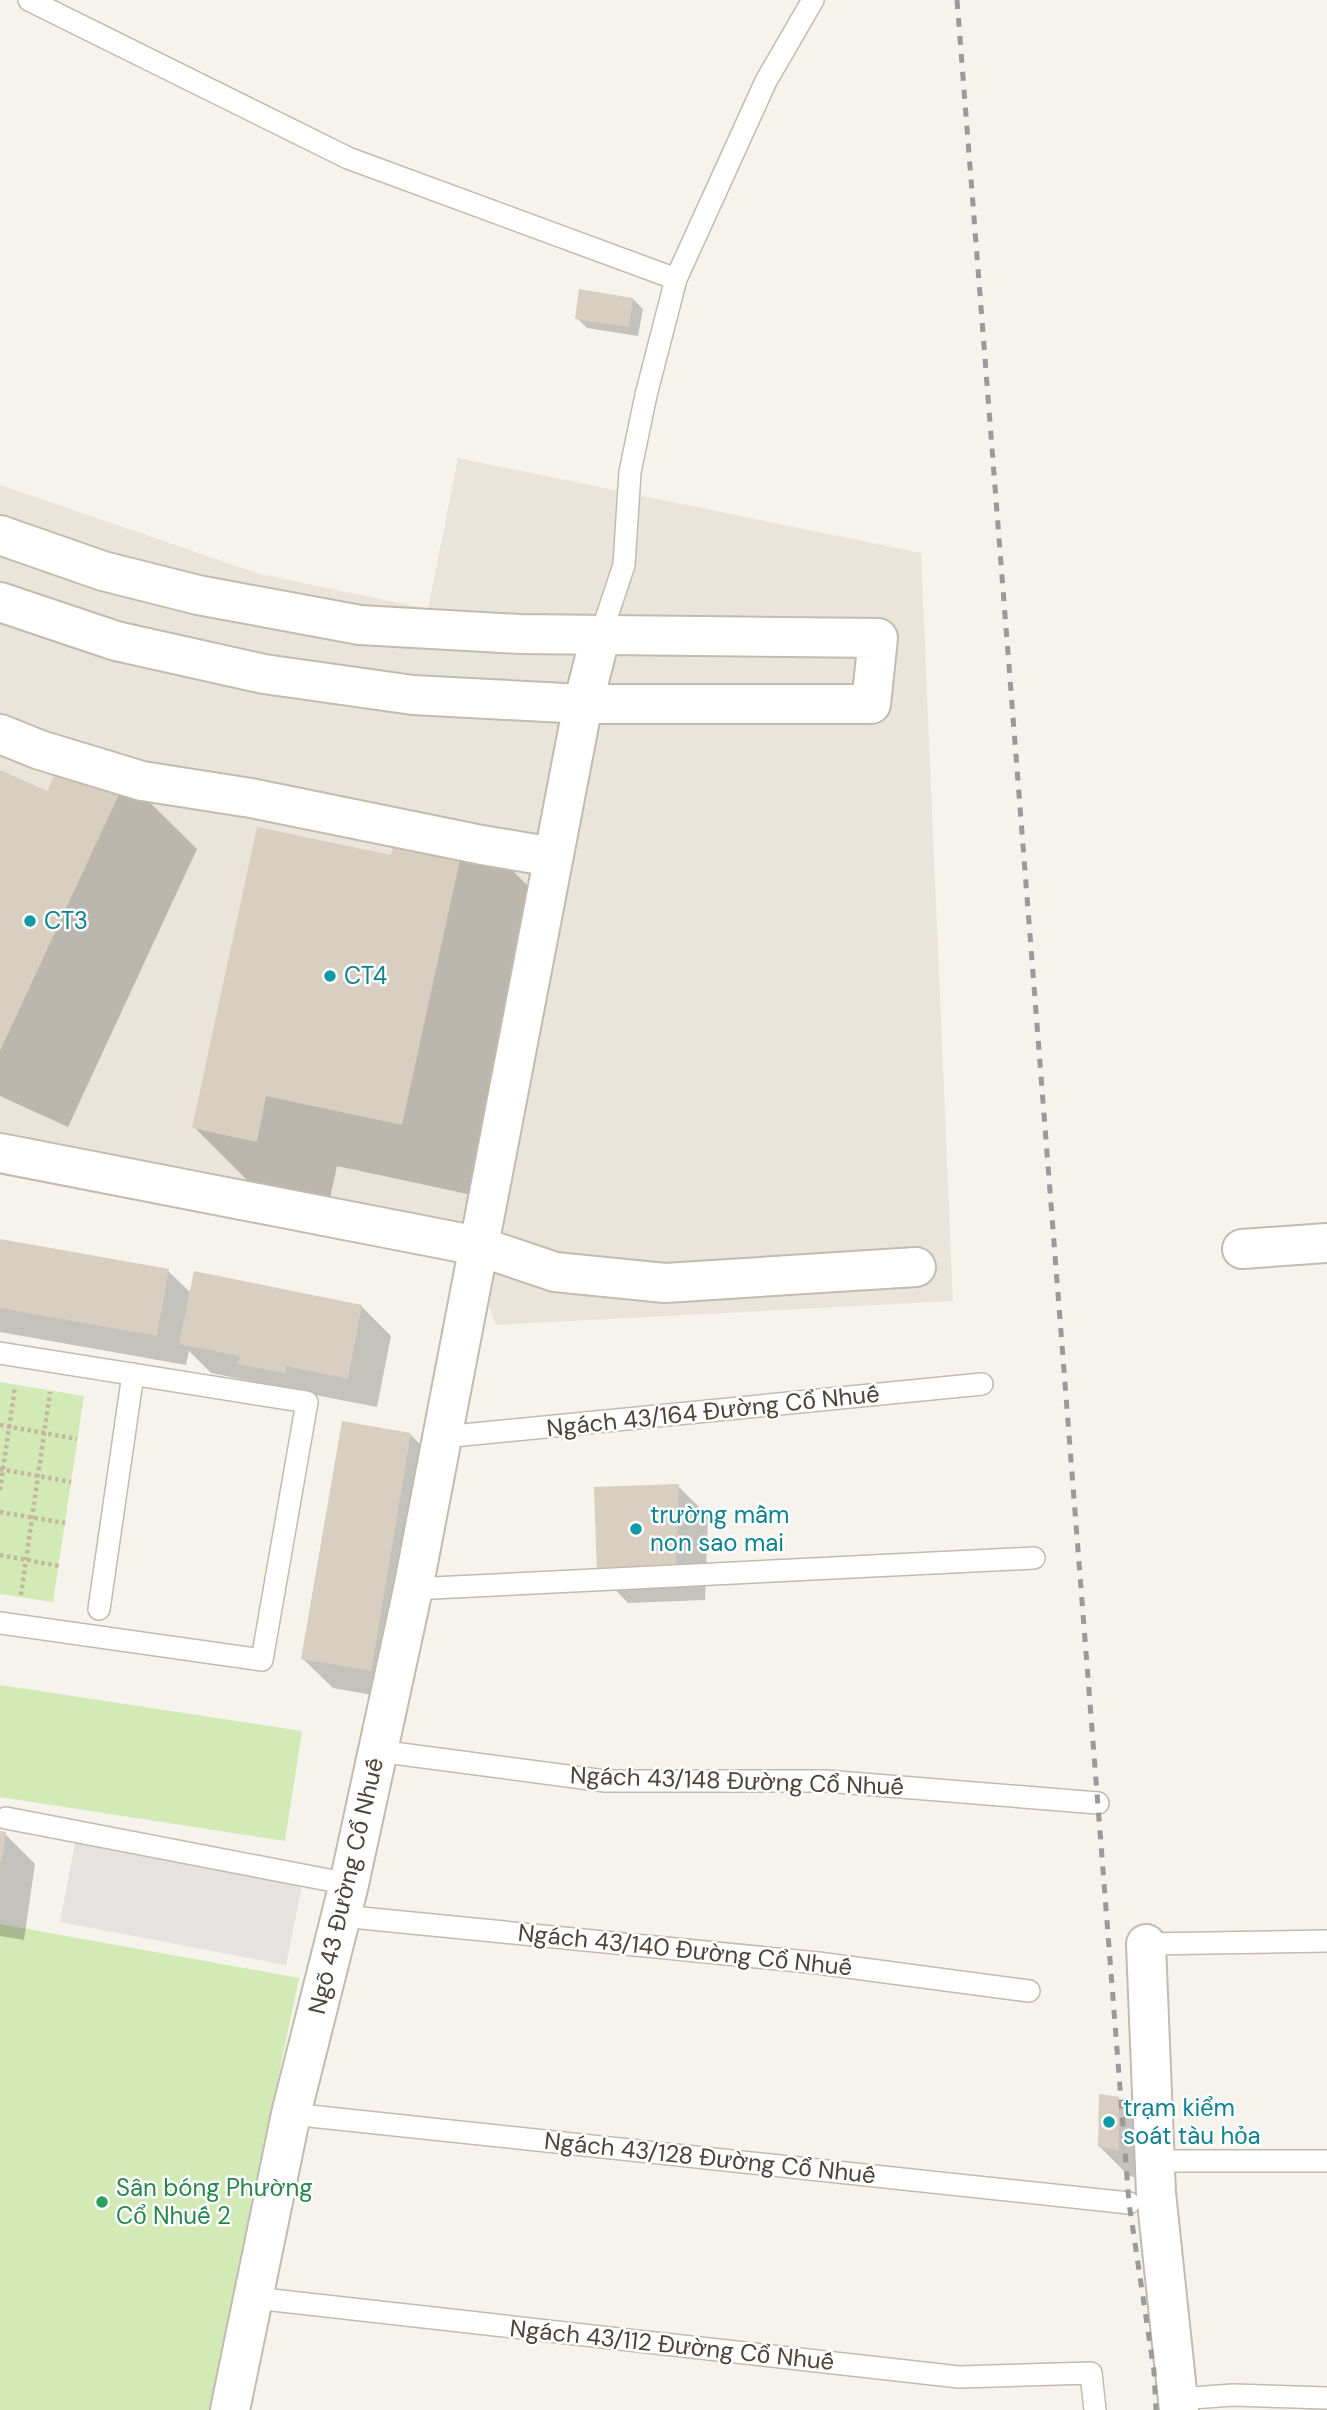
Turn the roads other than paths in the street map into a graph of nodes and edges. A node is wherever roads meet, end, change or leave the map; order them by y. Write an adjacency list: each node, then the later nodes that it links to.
1 (29, 0): 3 (lane)
2 (813, 0): 3 (lane)
3 (676, 279): 6 (lane)
4 (0, 535): 6 (street)
5 (0, 602): 7 (street)
6 (601, 634): 7 (street, Ngõ 43 Đường Cổ Nhuế); 7 (street)
7 (583, 704): 9 (street, Ngõ 43 Đường Cổ Nhuế)
8 (0, 734): 9 (street)
9 (553, 857): 12 (street, Ngõ 43 Đường Cổ Nhuế)
10 (0, 1153): 12 (street)
11 (1327, 1243): 13 (street)
12 (478, 1246): 14 (street); 18 (street, Ngõ 43 Đường Cổ Nhuế)
13 (1242, 1249)
14 (916, 1267)
15 (0, 1353): 16 (lane)
16 (133, 1374): 21 (lane); 22 (lane)
17 (982, 1384): 18 (lane, Ngách 43/164 Đường Cổ Nhuế)
18 (443, 1437): 20 (street, Ngõ 43 Đường Cổ Nhuế)
19 (1034, 1558): 20 (lane)
20 (413, 1590): 23 (street, Ngõ 43 Đường Cổ Nhuế)
21 (99, 1609)
22 (0, 1623)
23 (378, 1751): 24 (lane, Ngách 43/148 Đường Cổ Nhuế); 26 (street, Ngõ 43 Đường Cổ Nhuế)
24 (1098, 1803)
25 (6, 1818): 26 (lane, Ngách 43/140 Đường Cổ Nhuế)
26 (345, 1900): 29 (lane, Ngách 43/140 Đường Cổ Nhuế); 30 (street, Ngõ 43 Đường Cổ Nhuế)
27 (1327, 1941): 28 (lane)
28 (1146, 1944): 31 (street)
29 (1029, 1990)
30 (291, 2114): 33 (lane, Ngách 43/128 Đường Cổ Nhuế); 34 (street, Ngõ 43 Đường Cổ Nhuế)
31 (1154, 2161): 32 (lane); 36 (street)
32 (1327, 2161)
33 (1129, 2203)
34 (254, 2298): 37 (street, Ngõ 43 Đường Cổ Nhuế); 38 (lane, Ngách 43/112 Đường Cổ Nhuế)
35 (1327, 2398): 36 (lane)
36 (1179, 2404)
37 (230, 2410)
38 (1094, 2410)

